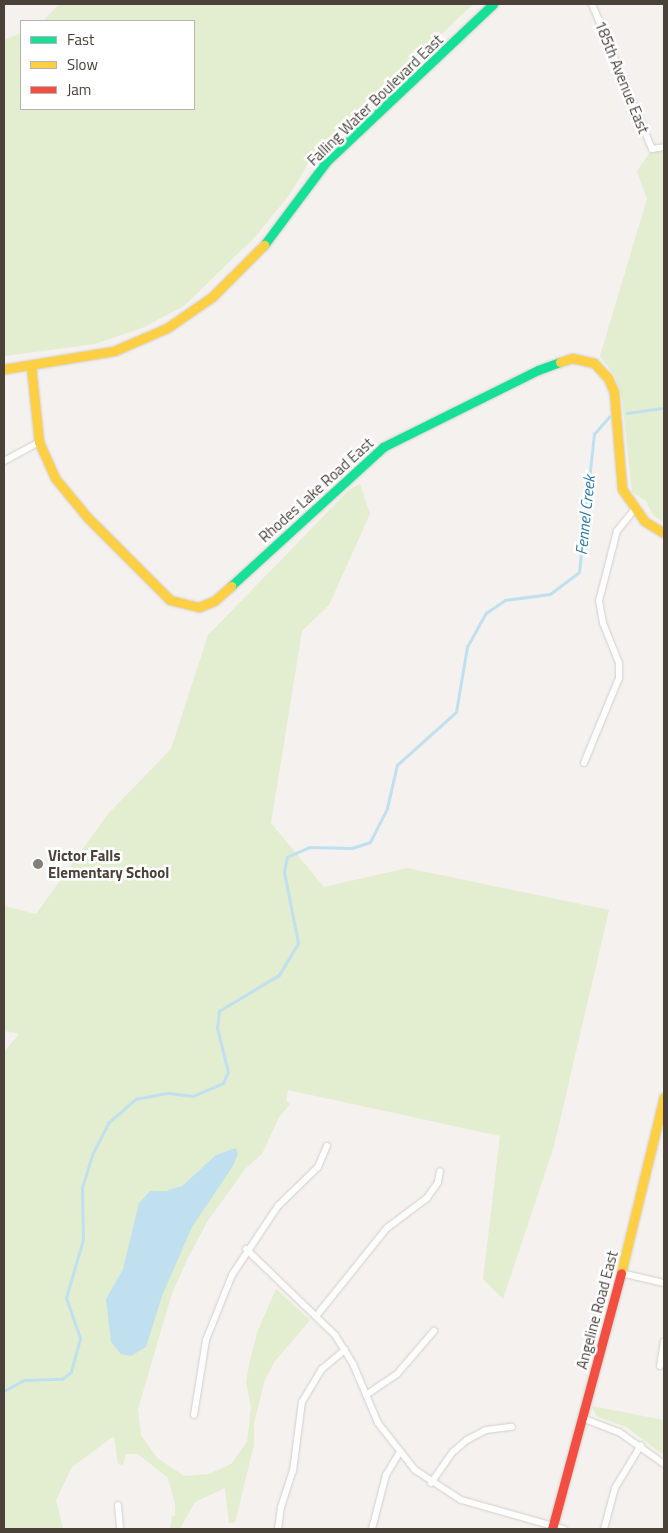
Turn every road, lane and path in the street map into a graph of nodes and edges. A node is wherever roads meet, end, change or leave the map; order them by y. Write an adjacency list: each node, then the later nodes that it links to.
1 (494, 4): 4 (street, Falling Water Boulevard East)
2 (592, 4): 3 (street, 185th Avenue East)
3 (664, 147)
4 (31, 366): 5 (street); 6 (street, Rhodes Lake Road East)
5 (4, 369)
6 (40, 442): 7 (street); 8 (street, Rhodes Lake Road East)
7 (4, 461)
8 (635, 509): 9 (street, Rhodes Lake Road East); 10 (street)
9 (664, 533)
10 (584, 763)
11 (664, 1097): 15 (street, Angeline Road East)
12 (327, 1146): 14 (street)
13 (440, 1171): 17 (street)
14 (246, 1249): 17 (street); 23 (street)
15 (621, 1274): 16 (street); 24 (street, Angeline Road East)
16 (664, 1284)
17 (317, 1315): 20 (street)
18 (434, 1331): 22 (street)
19 (664, 1341): 21 (street)
20 (345, 1350): 22 (street); 33 (street)
21 (660, 1366)
22 (366, 1395): 27 (street)
23 (194, 1415)
24 (582, 1418): 26 (street); 31 (street, Angeline Road East)
25 (512, 1427): 29 (street)
26 (641, 1445): 28 (street); 36 (street)
27 (399, 1453): 29 (street); 34 (street)
28 (664, 1464)
29 (432, 1483): 31 (street)
30 (118, 1505): 32 (street)
31 (553, 1528): 35 (street)
32 (120, 1529)
33 (278, 1529)
34 (372, 1529)
35 (564, 1529)
36 (604, 1529)

